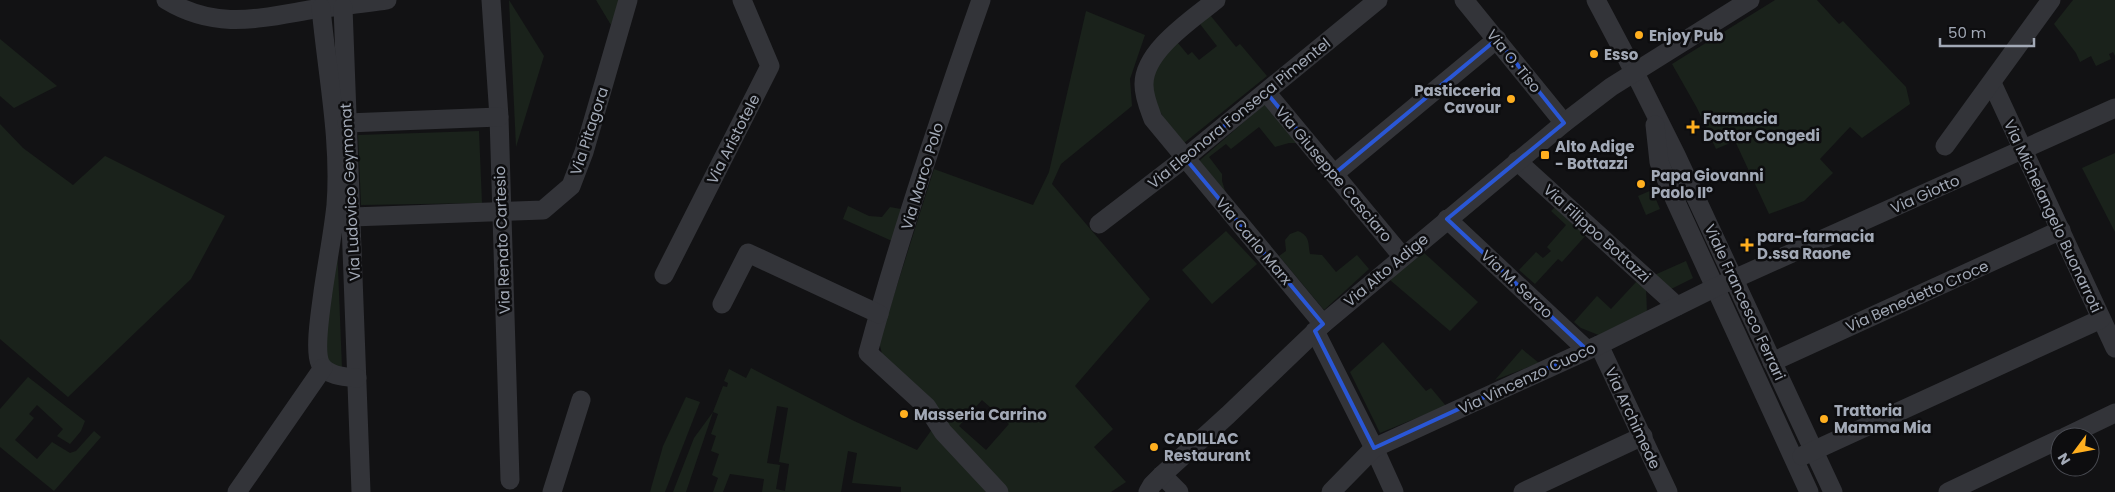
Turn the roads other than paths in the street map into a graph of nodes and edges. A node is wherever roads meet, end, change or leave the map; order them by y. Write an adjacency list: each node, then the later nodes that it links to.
1 (166, 0): 14 (street)
2 (387, 0): 15 (street)
3 (491, 0): 23 (street, Via Renato Cartesio)
4 (628, 0): 31 (street, Via Pitagora)
5 (742, 0): 37 (street, Via Aristotele)
6 (981, 0): 42 (street, Via Marco Polo)
7 (1216, 0): 28 (street, Via Carlo Marx)
8 (1378, 0): 20 (street, Via Eleonora Fonseca Pimentel)
9 (1464, 0): 17 (street, Via O. Tiso)
10 (1596, 0): 18 (street, Viale Francesco Ferrari)
11 (1750, 0): 13 (street, Via Alto Adige)
12 (2051, 0): 19 (street)
13 (1729, 5): 18 (street, Via Alto Adige)
14 (282, 7): 16 (street)
15 (343, 7): 16 (street); 24 (street, Via Ludovico Geymonat)
16 (321, 8): 32 (street, Via Ludovico Geymonat)
17 (1497, 39): 25 (street, Via O. Tiso); 30 (street)
18 (1634, 72): 22 (street, Viale Francesco Ferrari); 25 (street, Via Alto Adige)
19 (1992, 83): 26 (street); 27 (street, Via Michelangelo Buonarroti)
20 (1266, 92): 28 (street, Via Eleonora Fonseca Pimentel); 30 (street, Via Giuseppe Casciaro)
21 (2115, 108): 27 (street, Via Giotto)
22 (1654, 113): 38 (street, Viale Francesco Ferrari); 39 (street, Viale Francesco Ferrari)
23 (499, 117): 24 (street); 31 (street, Via Renato Cartesio)
24 (346, 122): 32 (street, Via Ludovico Geymonat)
25 (1564, 123): 29 (street, Via Alto Adige)
26 (1945, 146)
27 (2023, 150): 35 (street, Via Michelangelo Buonarroti); 38 (street, Via Giotto)
28 (1185, 158): 34 (street, Via Eleonora Fonseca Pimentel); 44 (street, Via Carlo Marx)
29 (1517, 161): 33 (street, Via Alto Adige); 41 (street, Via Filippo Bottazzi)
30 (1334, 174): 36 (street, Via Giuseppe Casciaro)
31 (501, 213): 32 (street, Via Pitagora); 58 (street, Via Renato Cartesio)
32 (343, 217): 48 (street, Via Ludovico Geymonat); 49 (street, Via Ludovico Geymonat)
33 (1447, 219): 36 (street, Via Alto Adige); 45 (street, Via M. Serao)
34 (1099, 224)
35 (2061, 230): 43 (street, Via Michelangelo Buonarroti); 47 (street, Via Benedetto Croce)
36 (1402, 256): 44 (street, Via Alto Adige)
37 (664, 275)
38 (1734, 280): 39 (street, Via Vincenzo Cuoco); 47 (street, Viale Francesco Ferrari)
39 (1714, 288): 41 (street, Via Vincenzo Cuoco); 57 (street, Viale Francesco Ferrari)
40 (722, 304): 42 (street)
41 (1677, 306): 45 (street, Via Vincenzo Cuoco)
42 (879, 314): 63 (street, Via Marco Polo)
43 (2100, 319): 46 (street, Via Michelangelo Buonarroti); 56 (street)
44 (1319, 328): 55 (street, Via Carlo Marx); 59 (street, Via Alto Adige)
45 (1593, 347): 53 (street, Via Archimede); 55 (street, Via Vincenzo Cuoco)
46 (2115, 348)
47 (1772, 362): 56 (street, Viale Francesco Ferrari)
48 (323, 368): 49 (street); 60 (street)
49 (357, 378): 61 (street, Via Ludovico Geymonat)
50 (581, 400): 62 (street)
51 (2115, 413): 52 (street)
52 (2086, 427)
53 (1643, 436): 67 (street); 68 (street, Via Archimede)
54 (2050, 444): 71 (street)
55 (1374, 448): 65 (street, Via Vincenzo Cuoco); 66 (street, Via Carlo Marx)
56 (1813, 451): 57 (street); 70 (street, Viale Francesco Ferrari)
57 (1794, 460): 69 (street, Viale Francesco Ferrari)
58 (510, 480)
59 (1150, 486): 64 (street)
60 (237, 492)
61 (361, 492)
62 (552, 492)
63 (999, 492)
64 (1179, 492)
65 (1331, 492)
66 (1394, 492)
67 (1523, 492)
68 (1668, 492)
69 (1809, 492)
70 (1833, 492)
71 (1948, 492)

